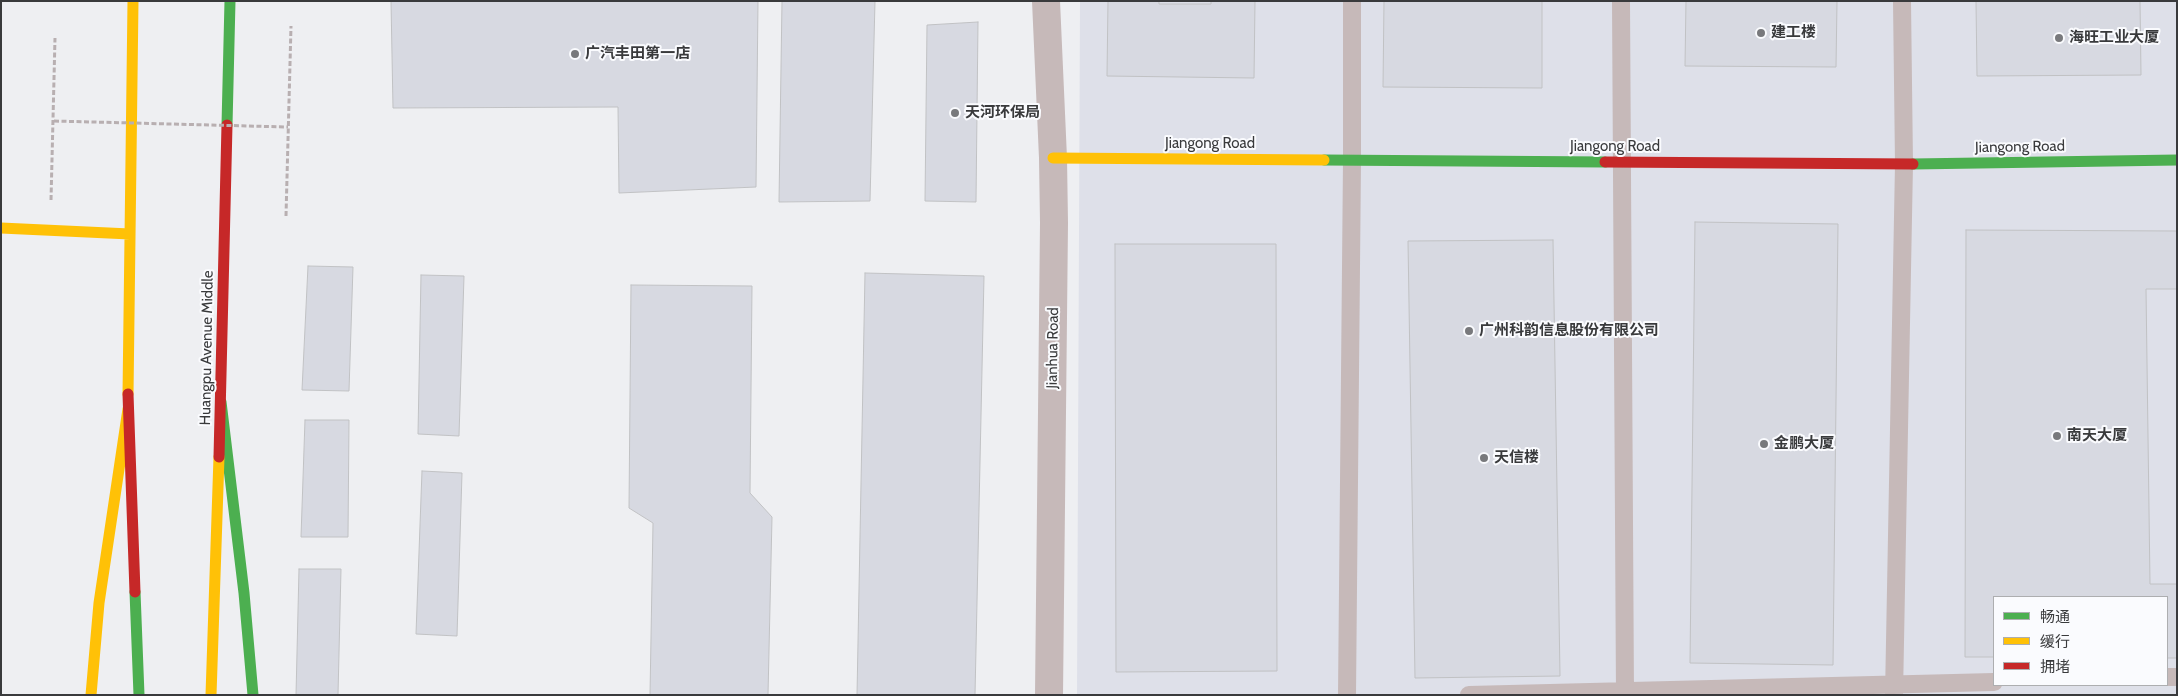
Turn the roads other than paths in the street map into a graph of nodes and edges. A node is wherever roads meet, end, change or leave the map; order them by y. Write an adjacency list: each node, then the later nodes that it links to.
1 (133, 1): 13 (main road)
2 (230, 1): 14 (main road, Huangpu Avenue Middle)
3 (1046, 1): 7 (street, Jianhua Road)
4 (1352, 1): 8 (lane)
5 (1621, 1): 10 (lane)
6 (1902, 1): 11 (lane)
7 (1053, 158): 8 (main road, Jiangong Road); 23 (street, Jianhua Road)
8 (1352, 160): 10 (main road, Jiangong Road); 24 (lane)
9 (2177, 160): 11 (main road, Jiangong Road)
10 (1621, 162): 11 (main road, Jiangong Road); 18 (lane)
11 (1904, 164): 17 (lane)
12 (1, 228): 13 (main road)
13 (130, 234): 15 (main road)
14 (221, 402): 21 (main road, Huangpu Avenue Middle); 22 (main road)
15 (128, 408): 19 (main road); 20 (main road)
16 (1993, 682): 17 (lane)
17 (1894, 690): 18 (lane)
18 (1625, 693): 25 (lane)
19 (91, 695)
20 (139, 695)
21 (211, 695)
22 (253, 695)
23 (1049, 695)
24 (1347, 695)
25 (1468, 695)

